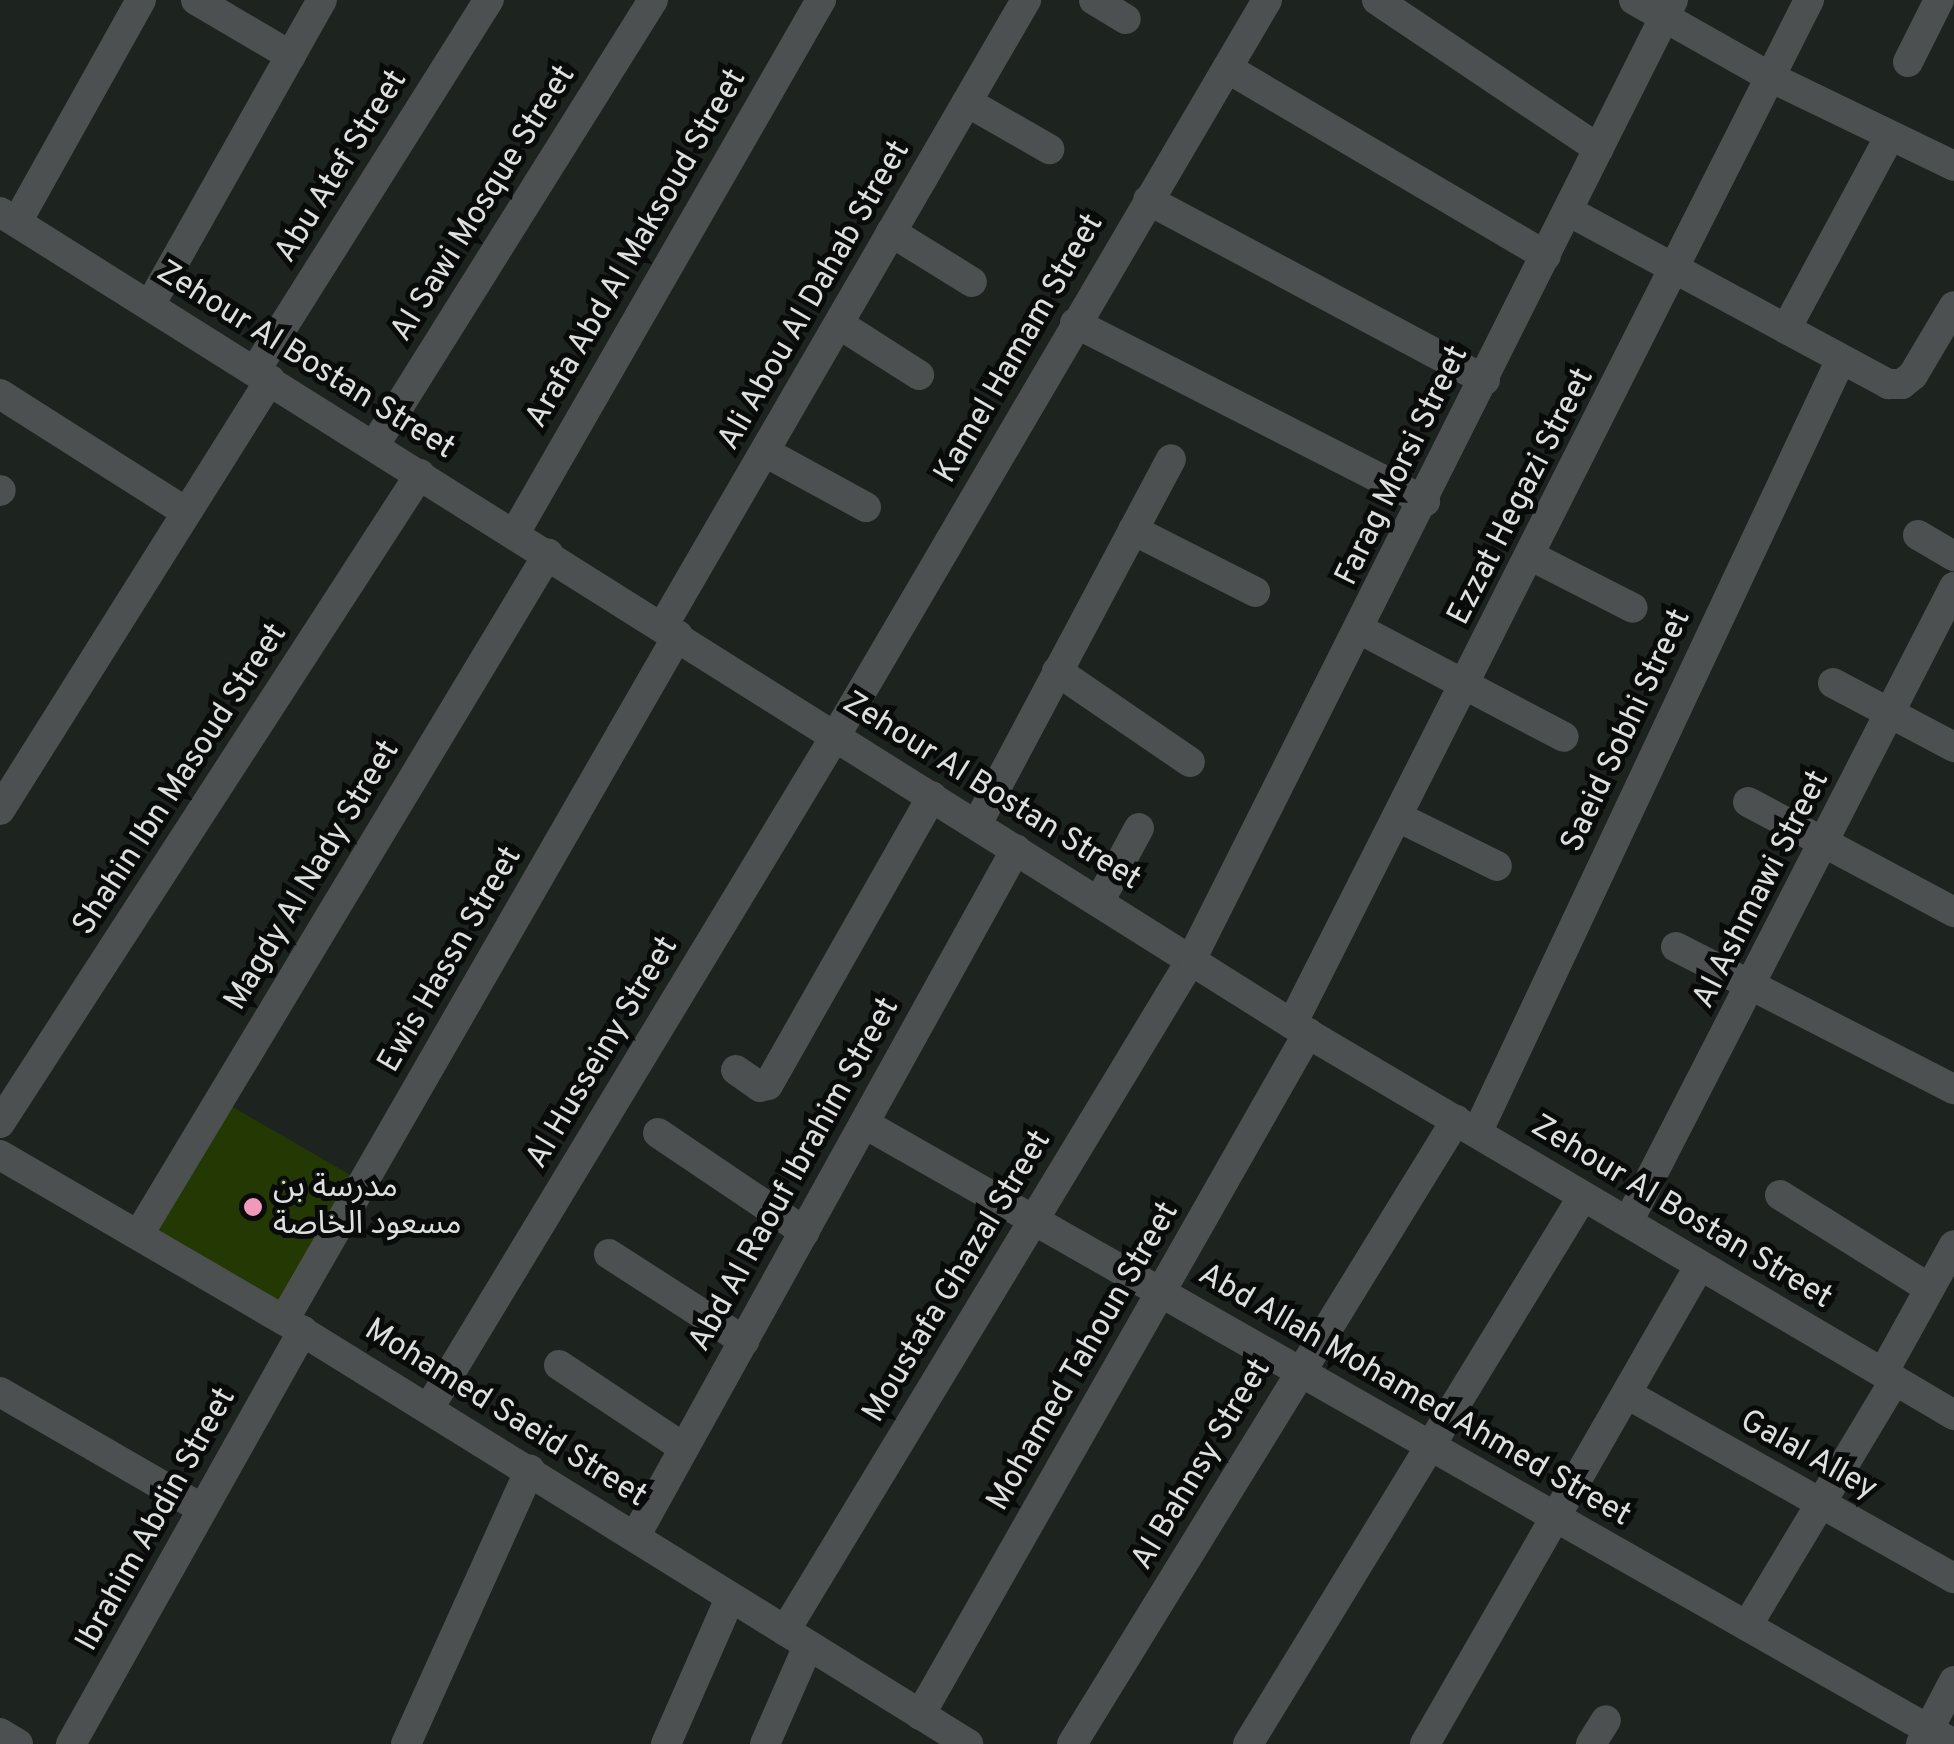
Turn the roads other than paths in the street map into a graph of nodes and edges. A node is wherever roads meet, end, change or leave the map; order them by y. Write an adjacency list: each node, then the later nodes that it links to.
1 (142, 0): 27 (street)
2 (196, 0): 16 (street)
3 (322, 0): 16 (street)
4 (489, 0): 39 (street, Abu Atef Street)
5 (654, 0): 42 (street, Al Sawi Mosque Street)
6 (820, 0): 50 (street, Arafa Abd Al Maksoud Street)
7 (1026, 0): 20 (street, Ali Abou Al Dahab Street)
8 (1094, 0): 15 (street)
9 (1267, 0): 18 (street, Kamel Hamam Street)
10 (1377, 0): 23 (street)
11 (1634, 0): 14 (street)
12 (1810, 0): 19 (street, Ezzat Hegazi Street)
13 (1939, 0): 17 (street)
14 (1667, 10): 19 (street); 23 (street, Farag Morsi Street)
15 (1126, 19)
16 (291, 56): 32 (street)
17 (1908, 62)
18 (1227, 68): 25 (street, Kamel Hamam Street); 29 (street)
19 (1770, 77): 21 (street); 30 (street, Ezzat Hegazi Street)
20 (967, 102): 22 (street); 28 (street, Ali Abou Al Dahab Street)
21 (1890, 136): 24 (street); 36 (street)
22 (1050, 149)
23 (1599, 149): 26 (street, Farag Morsi Street)
24 (1954, 166)
25 (1148, 200): 34 (street, Kamel Hamam Street); 40 (street)
26 (1570, 212): 29 (street, Farag Morsi Street); 30 (street)
27 (8, 217): 32 (street, Zehour Al Bostan Street)
28 (891, 232): 31 (street); 35 (street, Ali Abou Al Dahab Street)
29 (1546, 256): 40 (street, Farag Morsi Street)
30 (1676, 270): 36 (street); 53 (street, Ezzat Hegazi Street)
31 (972, 282)
32 (150, 306): 39 (street, Zehour Al Bostan Street)
33 (1954, 306): 37 (street)
34 (1076, 323): 46 (street); 64 (street, Kamel Hamam Street)
35 (838, 324): 38 (street); 43 (street, Ali Abou Al Dahab Street)
36 (1786, 329): 37 (street)
37 (1841, 359): 87 (street, Saeid Sobhi Street)
38 (920, 375)
39 (262, 376): 42 (street, Zehour Al Bostan Street); 48 (street, Abu Atef Street)
40 (1485, 380): 46 (street, Farag Morsi Street)
41 (0, 394): 48 (street)
42 (374, 446): 45 (street, Zehour Al Bostan Street)
43 (765, 452): 47 (street); 58 (street, Ali Abou Al Dahab Street)
44 (1171, 459): 49 (street)
45 (420, 474): 50 (street, Zehour Al Bostan Street); 85 (street, Shahin Ibn Masoud Street)
46 (1425, 501): 59 (street, Farag Morsi Street)
47 (866, 506)
48 (186, 512): 70 (street, Abu Atef Street)
49 (1133, 530): 56 (street); 60 (street)
50 (515, 534): 52 (street, Zehour Al Bostan Street)
51 (1918, 535): 54 (street)
52 (548, 554): 58 (street, Zehour Al Bostan Street); 95 (street, Magdy Al Nady Street)
53 (1531, 556): 57 (street); 62 (street, Ezzat Hegazi Street)
54 (1954, 556)
55 (1954, 587): 63 (street, Al Ashmawi Street)
56 (1255, 592)
57 (1633, 608)
58 (671, 630): 64 (street, Zehour Al Bostan Street); 101 (street, Ewis Hassn Street)
59 (1361, 630): 62 (street); 80 (street, Farag Morsi Street)
60 (1057, 670): 67 (street); 72 (street)
61 (1833, 684): 63 (street)
62 (1466, 686): 65 (street); 71 (street, Ezzat Hegazi Street)
63 (1890, 714): 66 (street); 74 (street, Al Ashmawi Street)
64 (836, 735): 68 (street, Zehour Al Bostan Street); 108 (street, Al Husseiny Street)
65 (1564, 737)
66 (1954, 747)
67 (1190, 762)
68 (932, 796): 72 (street, Zehour Al Bostan Street); 83 (street)
69 (1748, 802): 74 (street)
70 (0, 810)
71 (1400, 818): 76 (street); 82 (street, Ezzat Hegazi Street)
72 (977, 824): 75 (street, Zehour Al Bostan Street)
73 (1139, 828): 77 (street)
74 (1826, 843): 78 (street); 81 (street, Al Ashmawi Street)
75 (1016, 849): 77 (street, Zehour Al Bostan Street); 86 (street, Abd Al Raouf Ibrahim Street)
76 (1496, 866)
77 (1099, 902): 80 (street, Zehour Al Bostan Street)
78 (1954, 912)
79 (1676, 947): 81 (street)
80 (1190, 960): 82 (street, Zehour Al Bostan Street); 92 (street, Moustafa Ghazal Street)
81 (1754, 987): 84 (street); 93 (street, Al Ashmawi Street)
82 (1300, 1029): 87 (street, Zehour Al Bostan Street); 100 (street, Mohamed Tahoun Street)
83 (736, 1070)
84 (1954, 1089)
85 (0, 1123)
86 (865, 1124): 92 (street, Abd Allah Mohamed Ahmed Street); 94 (street, Abd Al Raouf Ibrahim Street)
87 (1466, 1127): 90 (street, Zehour Al Bostan Street); 104 (street, Al Bahnsy Street)
88 (658, 1133): 94 (street)
89 (0, 1155): 95 (street, Mohamed Saeid Street)
90 (1583, 1196): 93 (street, Zehour Al Bostan Street); 110 (street)
91 (1780, 1196): 99 (street)
92 (1034, 1219): 100 (street, Abd Allah Mohamed Ahmed Street); 120 (street, Moustafa Ghazal Street)
93 (1628, 1222): 98 (street, Zehour Al Bostan Street)
94 (805, 1232): 102 (street, Abd Al Raouf Ibrahim Street)
95 (139, 1234): 101 (street, Mohamed Saeid Street)
96 (1954, 1245): 99 (street)
97 (609, 1254): 102 (street)
98 (1700, 1265): 105 (street, Zehour Al Bostan Street); 107 (street)
99 (1929, 1288): 105 (street)
100 (1162, 1292): 104 (street, Abd Allah Mohamed Ahmed Street); 122 (street, Mohamed Tahoun Street)
101 (294, 1325): 108 (street, Mohamed Saeid Street); 114 (street, Ibrahim Abdin Street)
102 (744, 1341): 111 (street, Abd Al Raouf Ibrahim Street)
103 (559, 1364): 111 (street)
104 (1300, 1371): 110 (street, Abd Allah Mohamed Ahmed Street); 131 (street, Al Bahnsy Street)
105 (1889, 1376): 109 (street, Zehour Al Bostan Street); 113 (street)
106 (0, 1392): 114 (street)
107 (1627, 1394): 113 (street, Galal Alley); 115 (street)
108 (429, 1408): 112 (street, Mohamed Saeid Street)
109 (1954, 1414)
110 (1429, 1445): 115 (street, Abd Allah Mohamed Ahmed Street); 132 (street)
111 (684, 1448): 116 (street, Abd Al Raouf Ibrahim Street)
112 (530, 1470): 116 (street, Mohamed Saeid Street); 128 (street)
113 (1820, 1503): 117 (street, Galal Alley); 119 (street)
114 (203, 1509): 127 (street, Ibrahim Abdin Street)
115 (1555, 1517): 119 (street, Abd Allah Mohamed Ahmed Street); 133 (street)
116 (636, 1535): 118 (street, Mohamed Saeid Street)
117 (1954, 1578)
118 (730, 1598): 120 (street, Mohamed Saeid Street); 129 (street)
119 (1747, 1626): 124 (street, Abd Allah Mohamed Ahmed Street)
120 (796, 1638): 122 (street, Mohamed Saeid Street); 130 (street, Moustafa Ghazal Street)
121 (1954, 1681): 124 (street)
122 (920, 1715): 125 (street, Mohamed Saeid Street)
123 (0, 1733): 126 (street)
124 (1934, 1739)
125 (956, 1741)
126 (18, 1744)
127 (71, 1744)
128 (406, 1744)
129 (666, 1744)
130 (764, 1744)
131 (1072, 1744)
132 (1248, 1744)
133 (1425, 1744)

